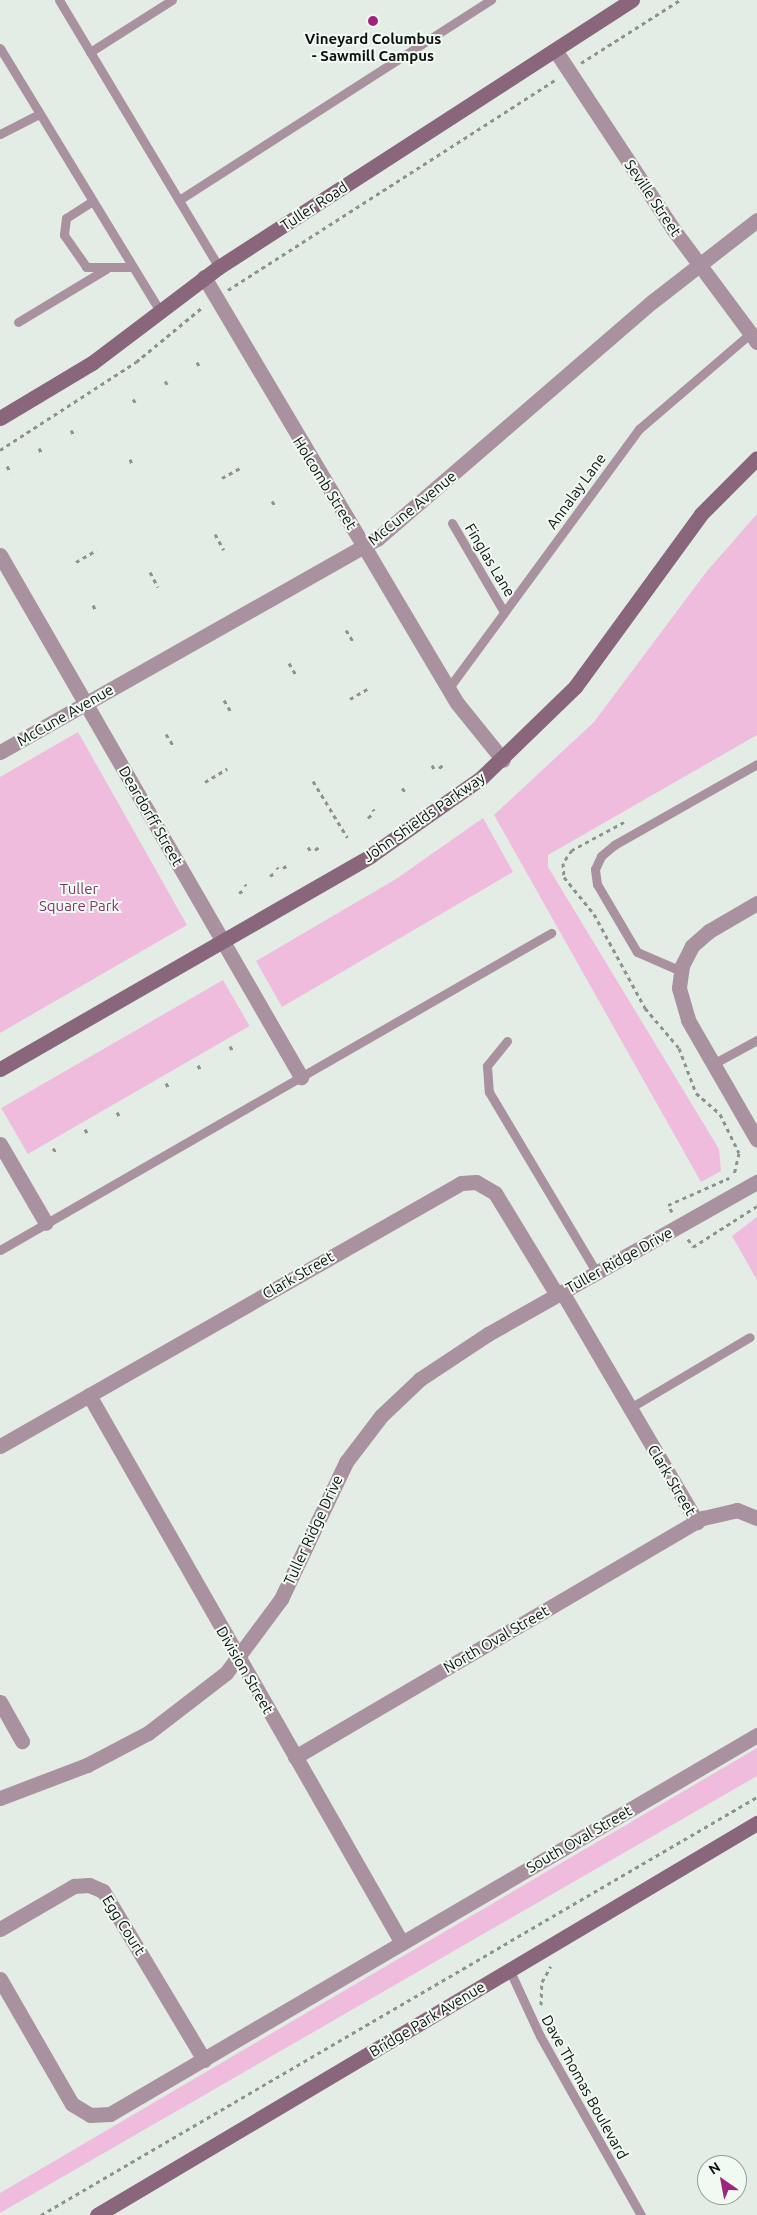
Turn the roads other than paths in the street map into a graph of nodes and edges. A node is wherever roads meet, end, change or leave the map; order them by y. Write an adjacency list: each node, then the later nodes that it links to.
1 (59, 0): 7 (lane)
2 (172, 0): 7 (lane)
3 (491, 0): 10 (lane)
4 (632, 0): 6 (street, Tuller Road)
5 (0, 48): 8 (lane)
6 (555, 50): 13 (street, Seville Street); 15 (street, Tuller Road)
7 (90, 52): 10 (lane)
8 (39, 114): 9 (lane); 11 (lane)
9 (0, 134)
10 (179, 200): 15 (lane)
11 (91, 202): 14 (lane); 16 (lane)
12 (757, 220): 13 (street, McCune Avenue)
13 (700, 264): 20 (street, Seville Street); 24 (street, McCune Avenue)
14 (130, 267): 16 (lane); 18 (lane)
15 (218, 267): 17 (street, Tuller Road)
16 (107, 269): 19 (lane)
17 (204, 277): 18 (street, Tuller Road); 24 (street, Holcomb Street)
18 (160, 311): 21 (street, Tuller Road)
19 (18, 322)
20 (754, 337): 26 (lane, Annalay Lane)
21 (2, 413)
22 (757, 458): 30 (street, John Shields Parkway)
23 (452, 523): 26 (lane, Finglas Lane)
24 (364, 547): 27 (street, Holcomb Street); 28 (street, McCune Avenue)
25 (0, 555): 28 (street, Deardorff Street)
26 (504, 612): 27 (lane, Annalay Lane)
27 (448, 688): 30 (street, Holcomb Street)
28 (86, 702): 29 (street, McCune Avenue); 34 (street, Deardorff Street)
29 (0, 752)
30 (503, 760): 34 (street, John Shields Parkway)
31 (757, 764): 35 (lane)
32 (757, 903): 35 (street)
33 (551, 933): 40 (lane)
34 (223, 942): 39 (street, John Shields Parkway); 40 (street, Deardorff Street)
35 (681, 971): 38 (street)
36 (757, 1040): 38 (lane)
37 (507, 1041): 46 (lane)
38 (714, 1064): 41 (street)
39 (0, 1070)
40 (301, 1076): 44 (lane)
41 (757, 1140)
42 (0, 1144): 44 (street)
43 (757, 1182): 46 (street, Tuller Ridge Drive)
44 (46, 1223): 45 (lane)
45 (0, 1250)
46 (597, 1273): 47 (street, Tuller Ridge Drive)
47 (560, 1294): 49 (street, Clark Street); 50 (street, Clark Street); 54 (street, Tuller Ridge Drive)
48 (750, 1338): 50 (lane)
49 (89, 1395): 51 (street, Clark Street); 54 (street, Division Street)
50 (630, 1408): 53 (street, Clark Street)
51 (0, 1446)
52 (757, 1518): 53 (street, Clark Street)
53 (697, 1522): 58 (street, North Oval Street)
54 (238, 1659): 58 (street, Division Street); 59 (street, Tuller Ridge Drive)
55 (0, 1702): 57 (street)
56 (757, 1735): 62 (street, South Oval Street)
57 (22, 1741)
58 (295, 1757): 62 (street, Division Street)
59 (0, 1798)
60 (757, 1824): 63 (street, Bridge Park Avenue)
61 (0, 1929): 65 (street, Egg Court)
62 (402, 1943): 65 (street)
63 (509, 1969): 66 (street, Bridge Park Avenue); 67 (lane, Dave Thomas Boulevard)
64 (0, 1979): 65 (street)
65 (204, 2060)
66 (98, 2215)
67 (641, 2215)

